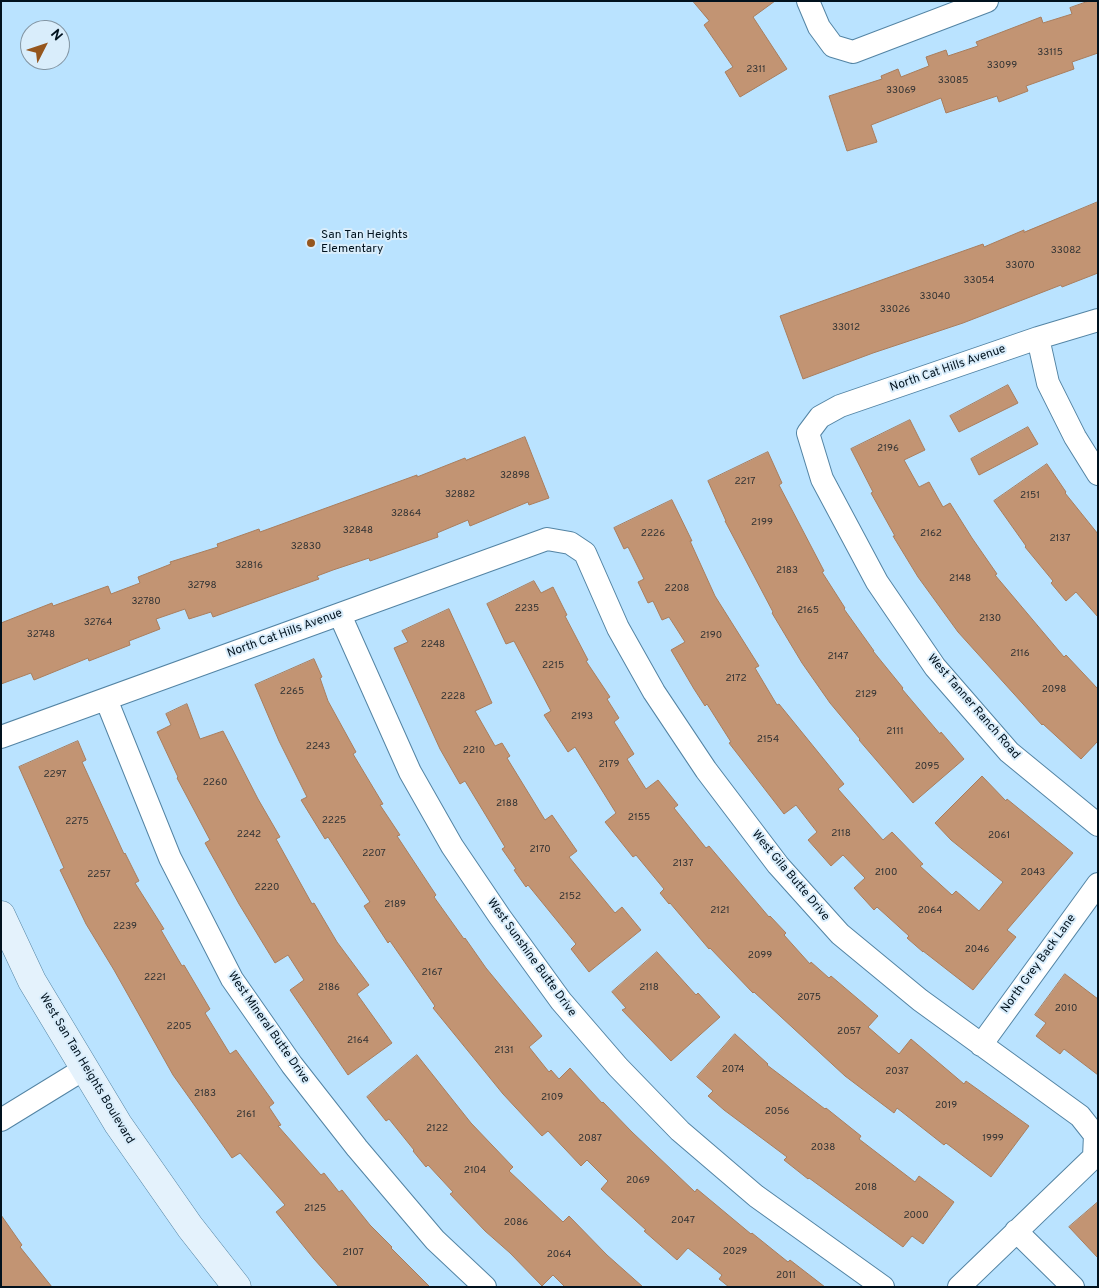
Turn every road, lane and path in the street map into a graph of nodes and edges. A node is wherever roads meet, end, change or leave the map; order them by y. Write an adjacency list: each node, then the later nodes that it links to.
1 (808, 1): 2 (street)
2 (988, 1)
3 (1098, 320): 4 (street, North Cat Hills Avenue)
4 (1038, 338): 5 (street, North Cat Hills Avenue); 6 (street)
5 (808, 433): 11 (street, West Tanner Ranch Road)
6 (1098, 474)
7 (570, 543): 8 (street, North Cat Hills Avenue); 14 (street, West Gila Butte Drive)
8 (340, 615): 9 (street, North Cat Hills Avenue); 20 (street, West Sunshine Butte Drive)
9 (106, 699): 10 (street, North Cat Hills Avenue); 19 (street, West Mineral Butte Drive)
10 (1, 737)
11 (1098, 825)
12 (1098, 884): 14 (street, North Grey Back Lane)
13 (1, 915): 15 (street, West San Tan Heights Boulevard)
14 (981, 1045): 17 (street, West Gila Butte Drive)
15 (84, 1069): 16 (street); 18 (street, West San Tan Heights Boulevard)
16 (1, 1120)
17 (1016, 1231): 21 (street); 22 (street)
18 (237, 1287)
19 (485, 1287)
20 (883, 1287)
21 (959, 1287)
22 (1073, 1287)

